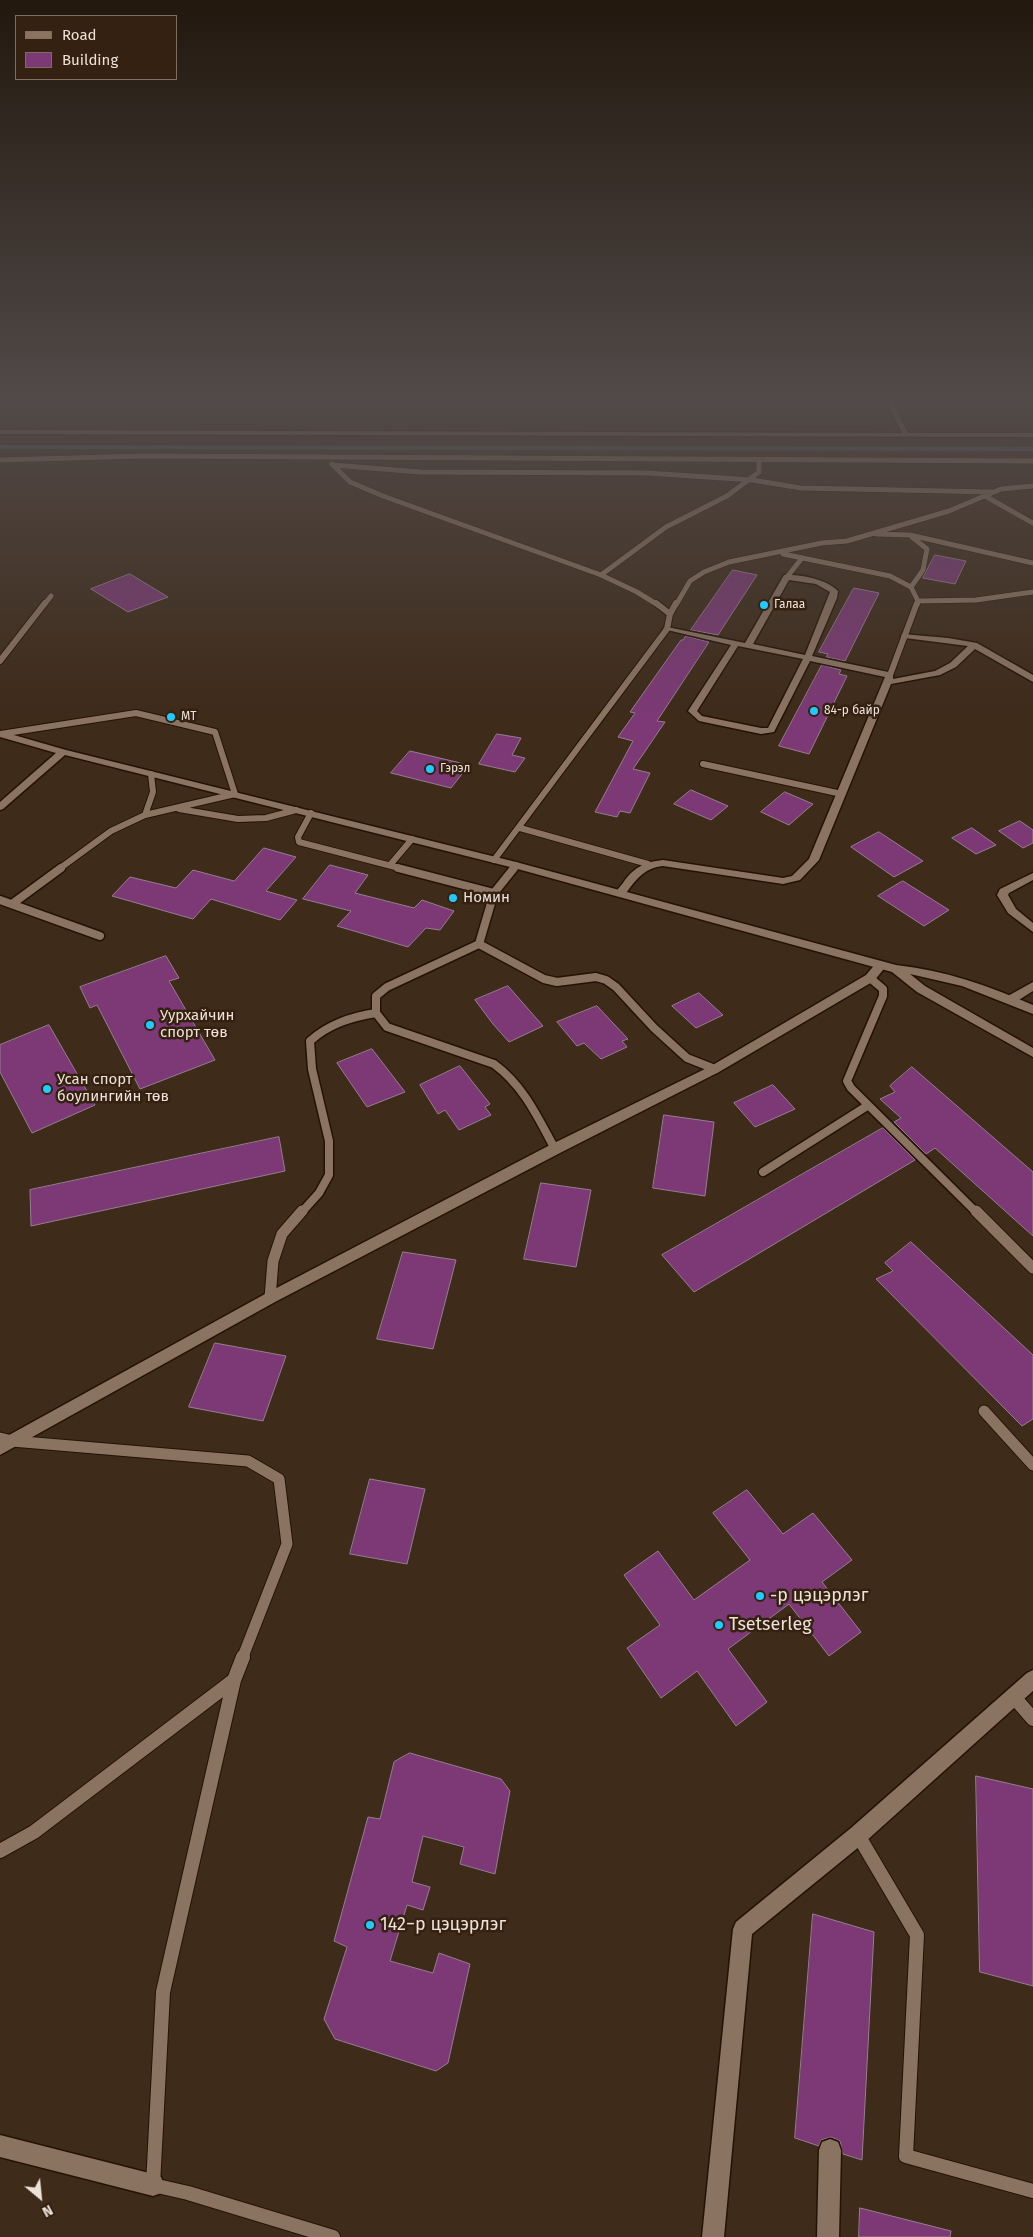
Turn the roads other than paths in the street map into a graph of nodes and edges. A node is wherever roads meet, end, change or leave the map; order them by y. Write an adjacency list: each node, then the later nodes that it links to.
1 (406, 504): 11 (lane)
2 (712, 504): 11 (lane)
3 (965, 504): 6 (lane)
4 (1000, 504): 5 (lane)
5 (1033, 523)
6 (865, 535): 7 (lane); 8 (lane)
7 (910, 535): 10 (lane); 13 (lane)
8 (778, 552): 9 (lane); 17 (lane)
9 (802, 558): 12 (lane); 13 (lane)
10 (1033, 563)
11 (600, 575): 17 (lane)
12 (787, 578): 21 (street); 23 (street)
13 (911, 587): 16 (lane)
14 (1033, 592): 16 (lane)
15 (51, 596): 24 (lane)
16 (918, 601): 19 (lane)
17 (670, 614): 18 (lane)
18 (667, 629): 20 (street); 38 (lane)
19 (905, 636): 22 (street); 25 (lane)
20 (736, 643): 21 (street); 23 (street)
21 (748, 645): 23 (street)
22 (974, 645): 25 (street); 26 (street)
23 (808, 657): 25 (street)
24 (0, 662)
25 (889, 678): 32 (street)
26 (1033, 679)
27 (0, 734): 28 (street); 31 (lane)
28 (63, 752): 30 (street); 33 (street)
29 (703, 764): 32 (lane)
30 (151, 774): 31 (street); 37 (lane)
31 (235, 794): 34 (lane); 35 (street)
32 (842, 794): 41 (street)
33 (0, 807)
34 (174, 808): 35 (lane); 37 (lane)
35 (296, 810): 36 (street)
36 (311, 813): 39 (street); 42 (lane)
37 (145, 815): 48 (lane)
38 (520, 828): 40 (lane); 41 (lane)
39 (412, 839): 40 (street); 42 (lane)
40 (494, 860): 43 (street)
41 (648, 864): 46 (street)
42 (390, 865): 45 (lane)
43 (516, 865): 45 (lane); 46 (street)
44 (1033, 876): 49 (street)
45 (494, 893): 51 (lane)
46 (620, 894): 52 (street)
47 (0, 900): 48 (lane)
48 (12, 904): 50 (lane)
49 (1033, 928)
50 (100, 936)
51 (479, 944): 58 (lane); 60 (lane)
52 (881, 965): 53 (street); 54 (street)
53 (896, 969): 56 (street); 59 (street)
54 (870, 978): 60 (street); 61 (lane)
55 (1033, 986): 56 (street)
56 (1010, 1000): 57 (street)
57 (1033, 1010)
58 (376, 1013): 62 (lane); 65 (lane)
59 (1033, 1053)
60 (715, 1069): 62 (street)
61 (867, 1106): 63 (lane); 64 (lane)
62 (555, 1148): 65 (street)
63 (763, 1172)
64 (1033, 1268)
65 (270, 1298): 67 (street)
66 (984, 1411): 68 (lane)
67 (4, 1442): 70 (lane)
68 (1033, 1465)
69 (1033, 1679): 71 (street)
70 (234, 1680): 74 (lane); 77 (lane)
71 (1013, 1696): 72 (lane); 73 (street)
72 (1033, 1719)
73 (858, 1835): 78 (lane); 80 (street)
74 (0, 1851)
75 (0, 2146): 77 (street)
76 (830, 2150): 81 (street)
77 (153, 2185): 79 (lane)
78 (1033, 2191)
79 (333, 2237)
80 (714, 2237)
81 (828, 2237)

